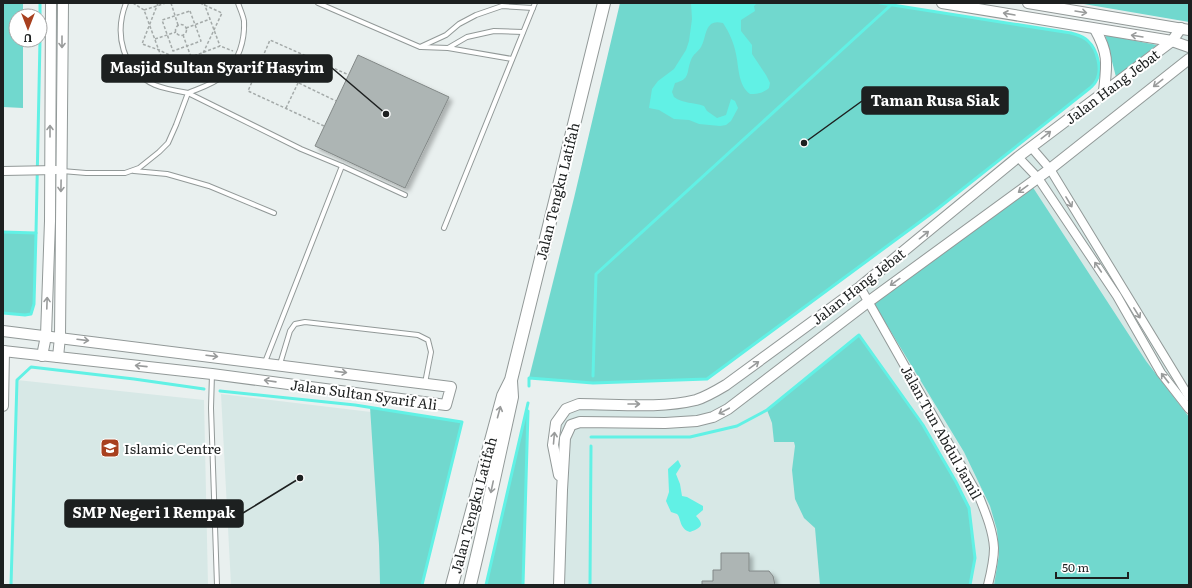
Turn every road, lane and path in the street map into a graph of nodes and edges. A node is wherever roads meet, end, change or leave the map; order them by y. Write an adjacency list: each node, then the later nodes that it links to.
1 (51, 3): 62 (street, one-way to 1)
2 (63, 3): 64 (street, one-way to 64)
3 (126, 3): 52 (lane)
4 (133, 3): 19 (path)
5 (158, 3): 16 (path)
6 (166, 3): 16 (path)
7 (171, 3): 20 (path)
8 (200, 3): 17 (path)
9 (204, 3): 17 (path)
10 (238, 3): 42 (lane)
11 (318, 3): 37 (lane)
12 (535, 3): 18 (lane)
13 (604, 3): 81 (main road, Jalan Tengku Latifah)
14 (942, 3): 27 (street, one-way to 14)
15 (1028, 3): 28 (street, one-way to 28)
16 (156, 6): 19 (path); 22 (path)
17 (206, 6): 21 (path); 26 (path)
18 (533, 8): 30 (lane); 37 (lane)
19 (144, 10): 22 (path)
20 (176, 16): 23 (path); 24 (path); 31 (path)
21 (210, 19): 23 (path); 26 (path)
22 (149, 24): 33 (path); 40 (path)
23 (195, 24): 25 (path); 35 (path)
24 (178, 25): 25 (path); 29 (path)
25 (186, 28): 32 (path)
26 (214, 29): 36 (path); 41 (path)
27 (1095, 29): 34 (street, one-way to 27); 53 (street)
28 (1185, 29): 34 (street, Jalan Hang Jebat)
29 (176, 32): 31 (path); 32 (path)
30 (523, 32): 39 (lane); 45 (lane)
31 (167, 34): 33 (path); 35 (path)
32 (183, 35): 35 (path)
33 (155, 39): 40 (path)
34 (1172, 41): 38 (street); 53 (street, Jalan Hang Jebat)
35 (187, 46): 43 (path)
36 (220, 46): 41 (path); 42 (path)
37 (420, 47): 39 (lane)
38 (1189, 47)
39 (448, 48): 45 (lane)
40 (159, 50): 47 (path); 49 (path)
41 (204, 52): 43 (path); 47 (path)
42 (239, 54): 48 (path); 54 (lane)
43 (191, 57): 47 (path)
44 (310, 58): 48 (path); 50 (path); 51 (path)
45 (512, 59): 69 (lane)
46 (1189, 59): 61 (street, Jalan Hang Jebat, one-way to 61)
47 (180, 61): 49 (path)
48 (260, 64): 51 (path); 56 (path)
49 (165, 67): 52 (path)
50 (349, 75)
51 (298, 82): 55 (path); 56 (path)
52 (158, 86): 54 (lane)
53 (1104, 91): 58 (street, Jalan Hang Jebat, one-way to 53)
54 (188, 93): 60 (lane); 65 (lane)
55 (336, 101)
56 (286, 108): 57 (path)
57 (324, 126)
58 (1032, 147): 59 (street, Jalan Hang Jebat); 61 (street)
59 (1018, 157): 66 (street); 70 (street, Jalan Hang Jebat, one-way to 59)
60 (342, 166): 67 (lane); 78 (lane)
61 (1050, 169): 66 (street, Jalan Hang Jebat); 83 (street, one-way to 83)
62 (50, 170): 63 (street); 64 (street); 73 (street, one-way to 62)
63 (3, 171)
64 (62, 171): 65 (lane); 74 (street, one-way to 74)
65 (134, 171): 68 (lane)
66 (1038, 178): 71 (street, Jalan Hang Jebat, one-way to 71); 85 (street, one-way to 66)
67 (405, 195)
68 (274, 213)
69 (444, 228)
70 (860, 287): 71 (street, Jalan Tun Abdul Jamil); 86 (street, Jalan Hang Jebat, one-way to 70)
71 (868, 302): 86 (street, Jalan Hang Jebat, one-way to 86); 91 (street, Jalan Tun Abdul Jamil)
72 (3, 331): 73 (street, Jalan Sultan Syarif Ali)
73 (46, 336): 74 (street, Jalan Sultan Syarif Ali); 76 (street)
74 (60, 337): 77 (street); 78 (street, Jalan Sultan Syarif Ali, one-way to 78)
75 (4, 351): 76 (street, Jalan Sultan Syarif Ali); 84 (street)
76 (42, 356): 77 (street, Jalan Sultan Syarif Ali)
77 (58, 357): 80 (street, Jalan Sultan Syarif Ali, one-way to 77)
78 (265, 363): 79 (street, Jalan Sultan Syarif Ali)
79 (280, 364): 82 (street, Jalan Sultan Syarif Ali, one-way to 82); 82 (lane)
80 (212, 374): 82 (street, Jalan Sultan Syarif Ali, one-way to 80); 87 (lane)
81 (511, 380): 88 (main road, Jalan Tengku Latifah, one-way to 81); 89 (main road, Jalan Tengku Latifah, one-way to 89)
82 (425, 383)
83 (1189, 397)
84 (3, 406)
85 (1189, 409)
86 (562, 490): 90 (street, Jalan Hang Jebat)
87 (217, 585)
88 (452, 585)
89 (470, 585)
90 (559, 585)
91 (988, 585)

